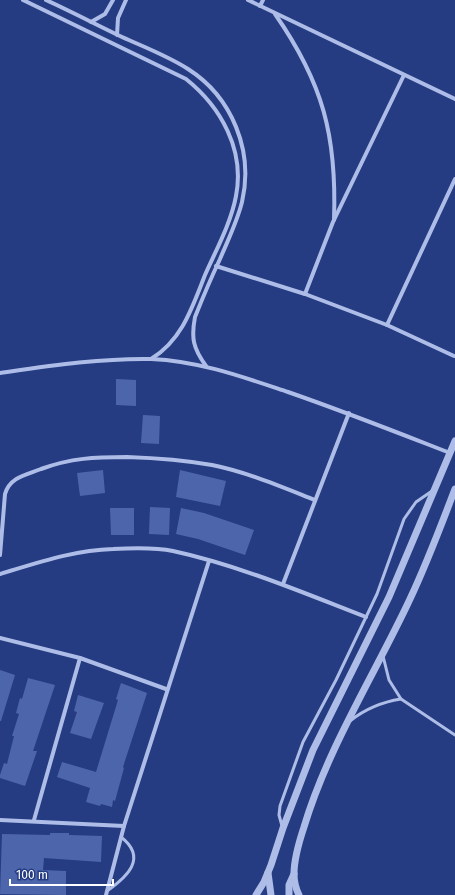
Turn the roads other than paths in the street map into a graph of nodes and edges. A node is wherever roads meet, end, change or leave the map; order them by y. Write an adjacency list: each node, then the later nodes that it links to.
1 (23, 0): 17 (street)
2 (46, 0): 9 (street)
3 (113, 0): 9 (street)
4 (126, 0): 10 (street)
5 (248, 0): 7 (street)
6 (263, 0): 7 (street)
7 (260, 6): 8 (street)
8 (274, 12): 11 (street); 14 (street)
9 (92, 22): 10 (street)
10 (116, 34): 15 (street)
11 (404, 75): 12 (street); 14 (street)
12 (455, 99)
13 (455, 179): 19 (street)
14 (333, 222): 16 (street)
15 (216, 266): 16 (street); 18 (street)
16 (305, 294): 19 (street)
17 (189, 315): 18 (street); 21 (street)
18 (195, 317): 22 (street)
19 (387, 325): 20 (street)
20 (454, 356)
21 (151, 360): 22 (street); 23 (street)
22 (206, 366): 24 (street)
23 (0, 372)
24 (349, 413): 26 (street); 29 (street)
25 (455, 441): 26 (street)
26 (450, 453): 27 (street)
27 (435, 489): 34 (lane); 45 (street)
28 (455, 489): 36 (street)
29 (316, 500): 30 (street); 33 (street)
30 (0, 556)
31 (209, 561): 32 (street); 33 (street); 38 (street)
32 (0, 574)
33 (283, 584): 34 (street)
34 (366, 617): 45 (lane)
35 (0, 638): 37 (street)
36 (383, 653): 39 (lane); 40 (street)
37 (80, 658): 38 (street); 43 (street)
38 (166, 689): 44 (street)
39 (401, 699): 40 (lane); 41 (lane)
40 (347, 724): 48 (street)
41 (455, 735)
42 (0, 820): 43 (street)
43 (34, 820): 44 (street)
44 (124, 826): 46 (street)
45 (283, 828): 47 (street)
46 (121, 837): 49 (street); 49 (lane)
47 (268, 873): 50 (street); 51 (street)
48 (294, 874): 52 (street); 53 (street)
49 (107, 893)
50 (256, 895)
51 (271, 895)
52 (289, 895)
53 (299, 895)

